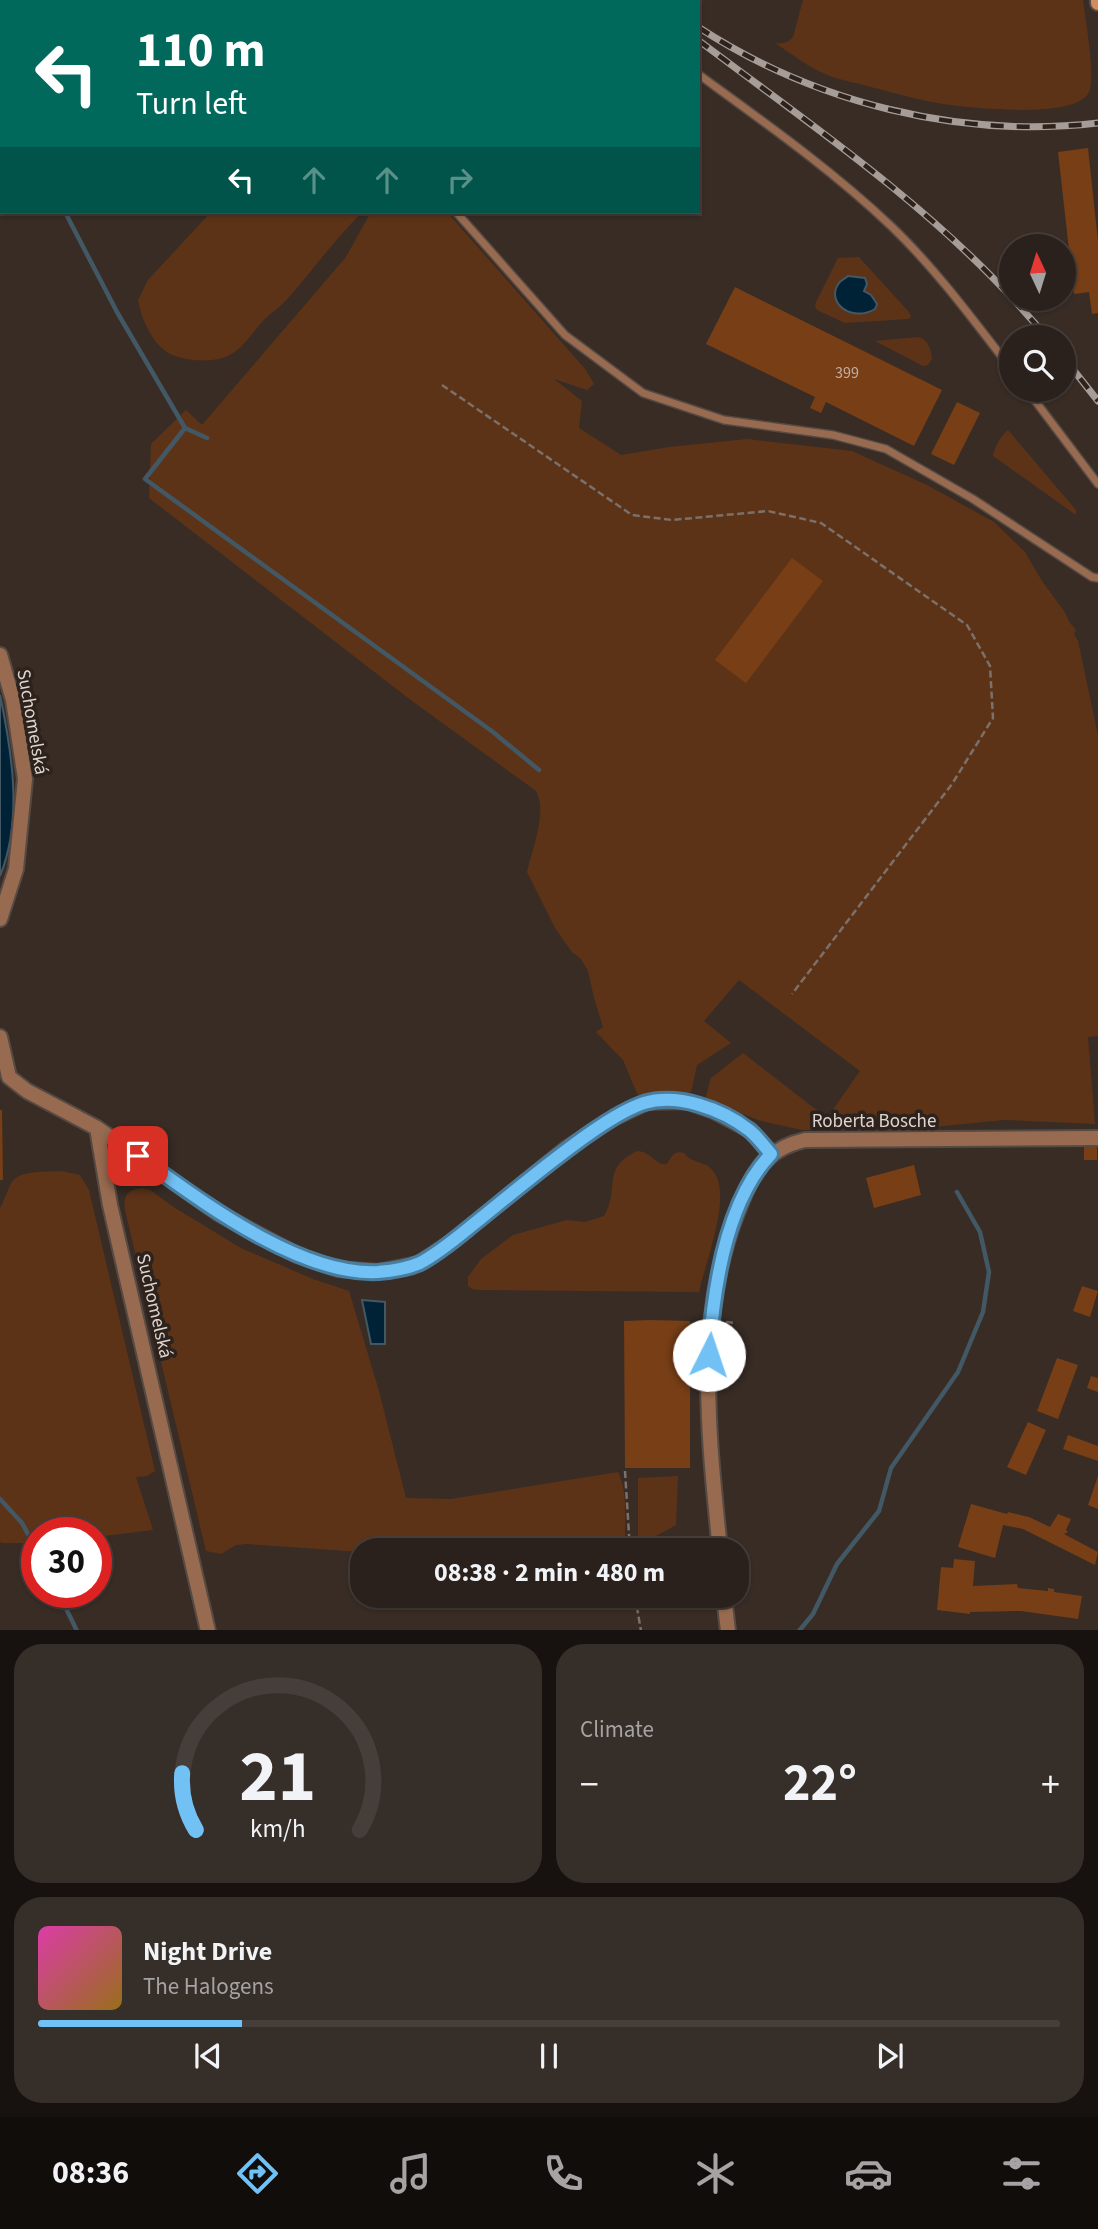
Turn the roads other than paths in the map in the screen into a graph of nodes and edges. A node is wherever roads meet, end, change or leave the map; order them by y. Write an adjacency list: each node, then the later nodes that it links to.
1 (700, 75): 3 (lane)
2 (458, 214): 6 (lane)
3 (999, 354)
4 (1036, 402): 5 (lane)
5 (1098, 484)
6 (1098, 578)
7 (0, 655): 8 (street, Suchomelská)
8 (0, 919)
9 (0, 1037): 10 (street)
10 (97, 1128): 12 (street); 15 (street, Suchomelská)
11 (1098, 1138): 12 (street, Roberta Bosche)
12 (771, 1154): 13 (street, Roberta Bosche)
13 (719, 1538)
14 (725, 1608): 16 (street)
15 (208, 1630)
16 (728, 1630)

